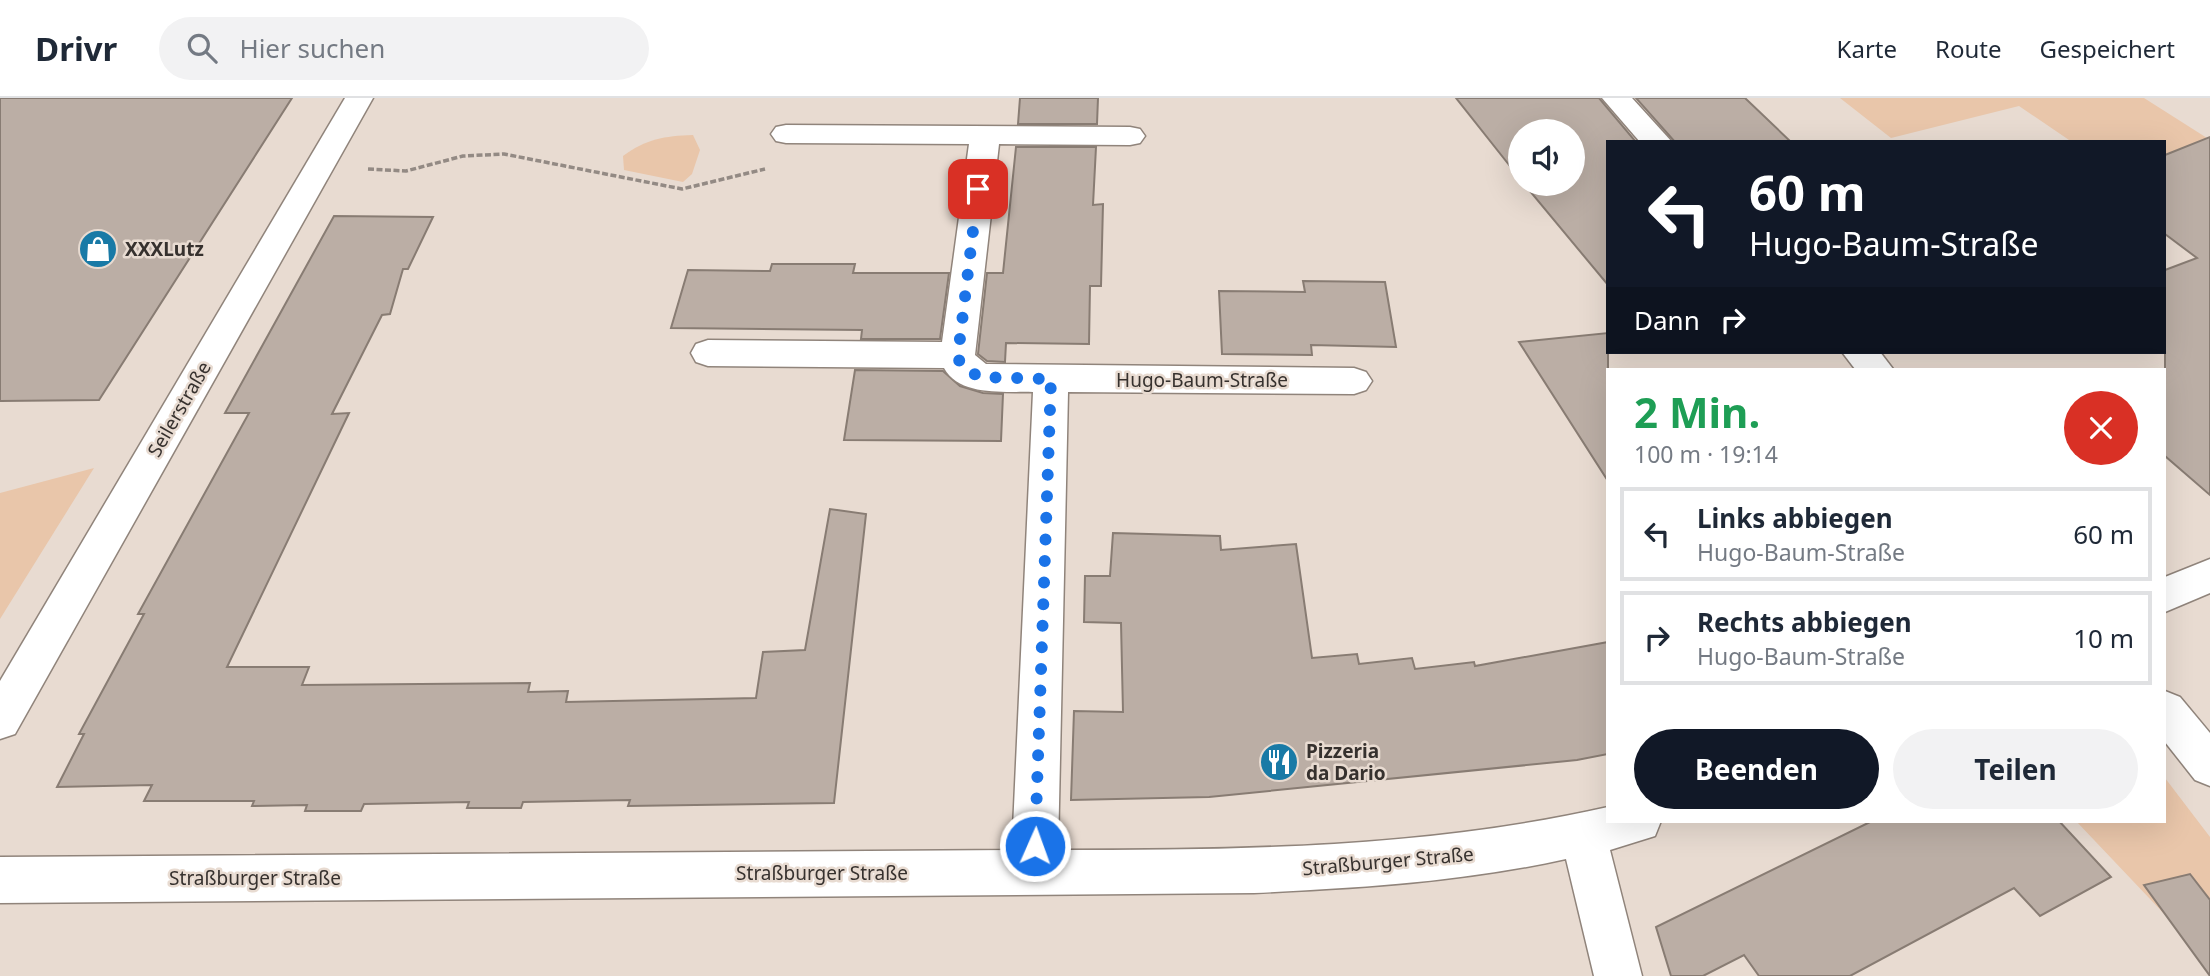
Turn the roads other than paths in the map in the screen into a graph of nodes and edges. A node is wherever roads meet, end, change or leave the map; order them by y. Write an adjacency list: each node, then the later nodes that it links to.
1 (359, 98): 16 (street, Seilerstraße)
2 (1616, 98): 6 (street)
3 (786, 134): 4 (street)
4 (985, 135): 5 (street); 9 (street)
5 (1130, 136)
6 (1655, 140)
7 (708, 353): 9 (street)
8 (1861, 354): 10 (street)
9 (958, 355): 11 (street, Hugo-Baum-Straße)
10 (1875, 368)
11 (1051, 379): 12 (street, Hugo-Baum-Straße); 20 (street)
12 (1354, 381)
13 (2210, 575): 14 (street)
14 (2166, 595)
15 (2166, 711): 17 (street)
16 (0, 720)
17 (2210, 766)
18 (1630, 823): 19 (street, Straßburger Straße)
19 (1583, 834): 20 (street, Straßburger Straße); 22 (street)
20 (1034, 873): 21 (street, Straßburger Straße)
21 (0, 880)
22 (1618, 976)

